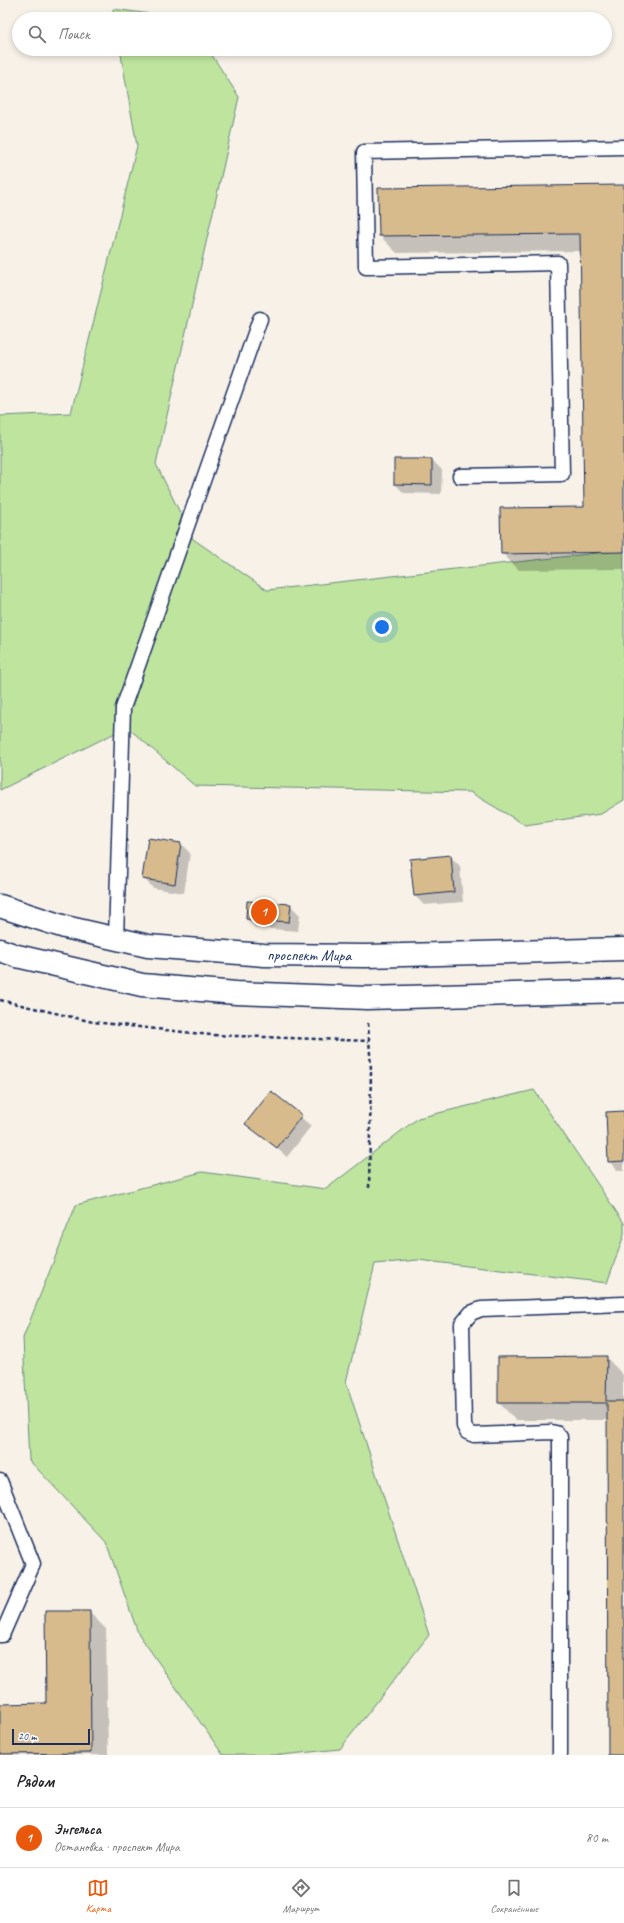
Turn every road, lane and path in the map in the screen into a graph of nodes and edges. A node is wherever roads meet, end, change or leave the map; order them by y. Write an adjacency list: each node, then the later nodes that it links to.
1 (624, 147): 3 (lane)
2 (260, 319): 5 (lane)
3 (460, 476)
4 (0, 906): 5 (street, проспект Мира)
5 (116, 939): 6 (street, проспект Мира)
6 (624, 949)
7 (0, 950): 9 (street)
8 (624, 991): 9 (street)
9 (367, 998): 11 (path)
10 (0, 1000): 11 (path)
11 (369, 1041): 12 (path)
12 (369, 1190)
13 (624, 1304): 16 (lane)
14 (0, 1481): 15 (lane)
15 (0, 1635)
16 (560, 1755)

